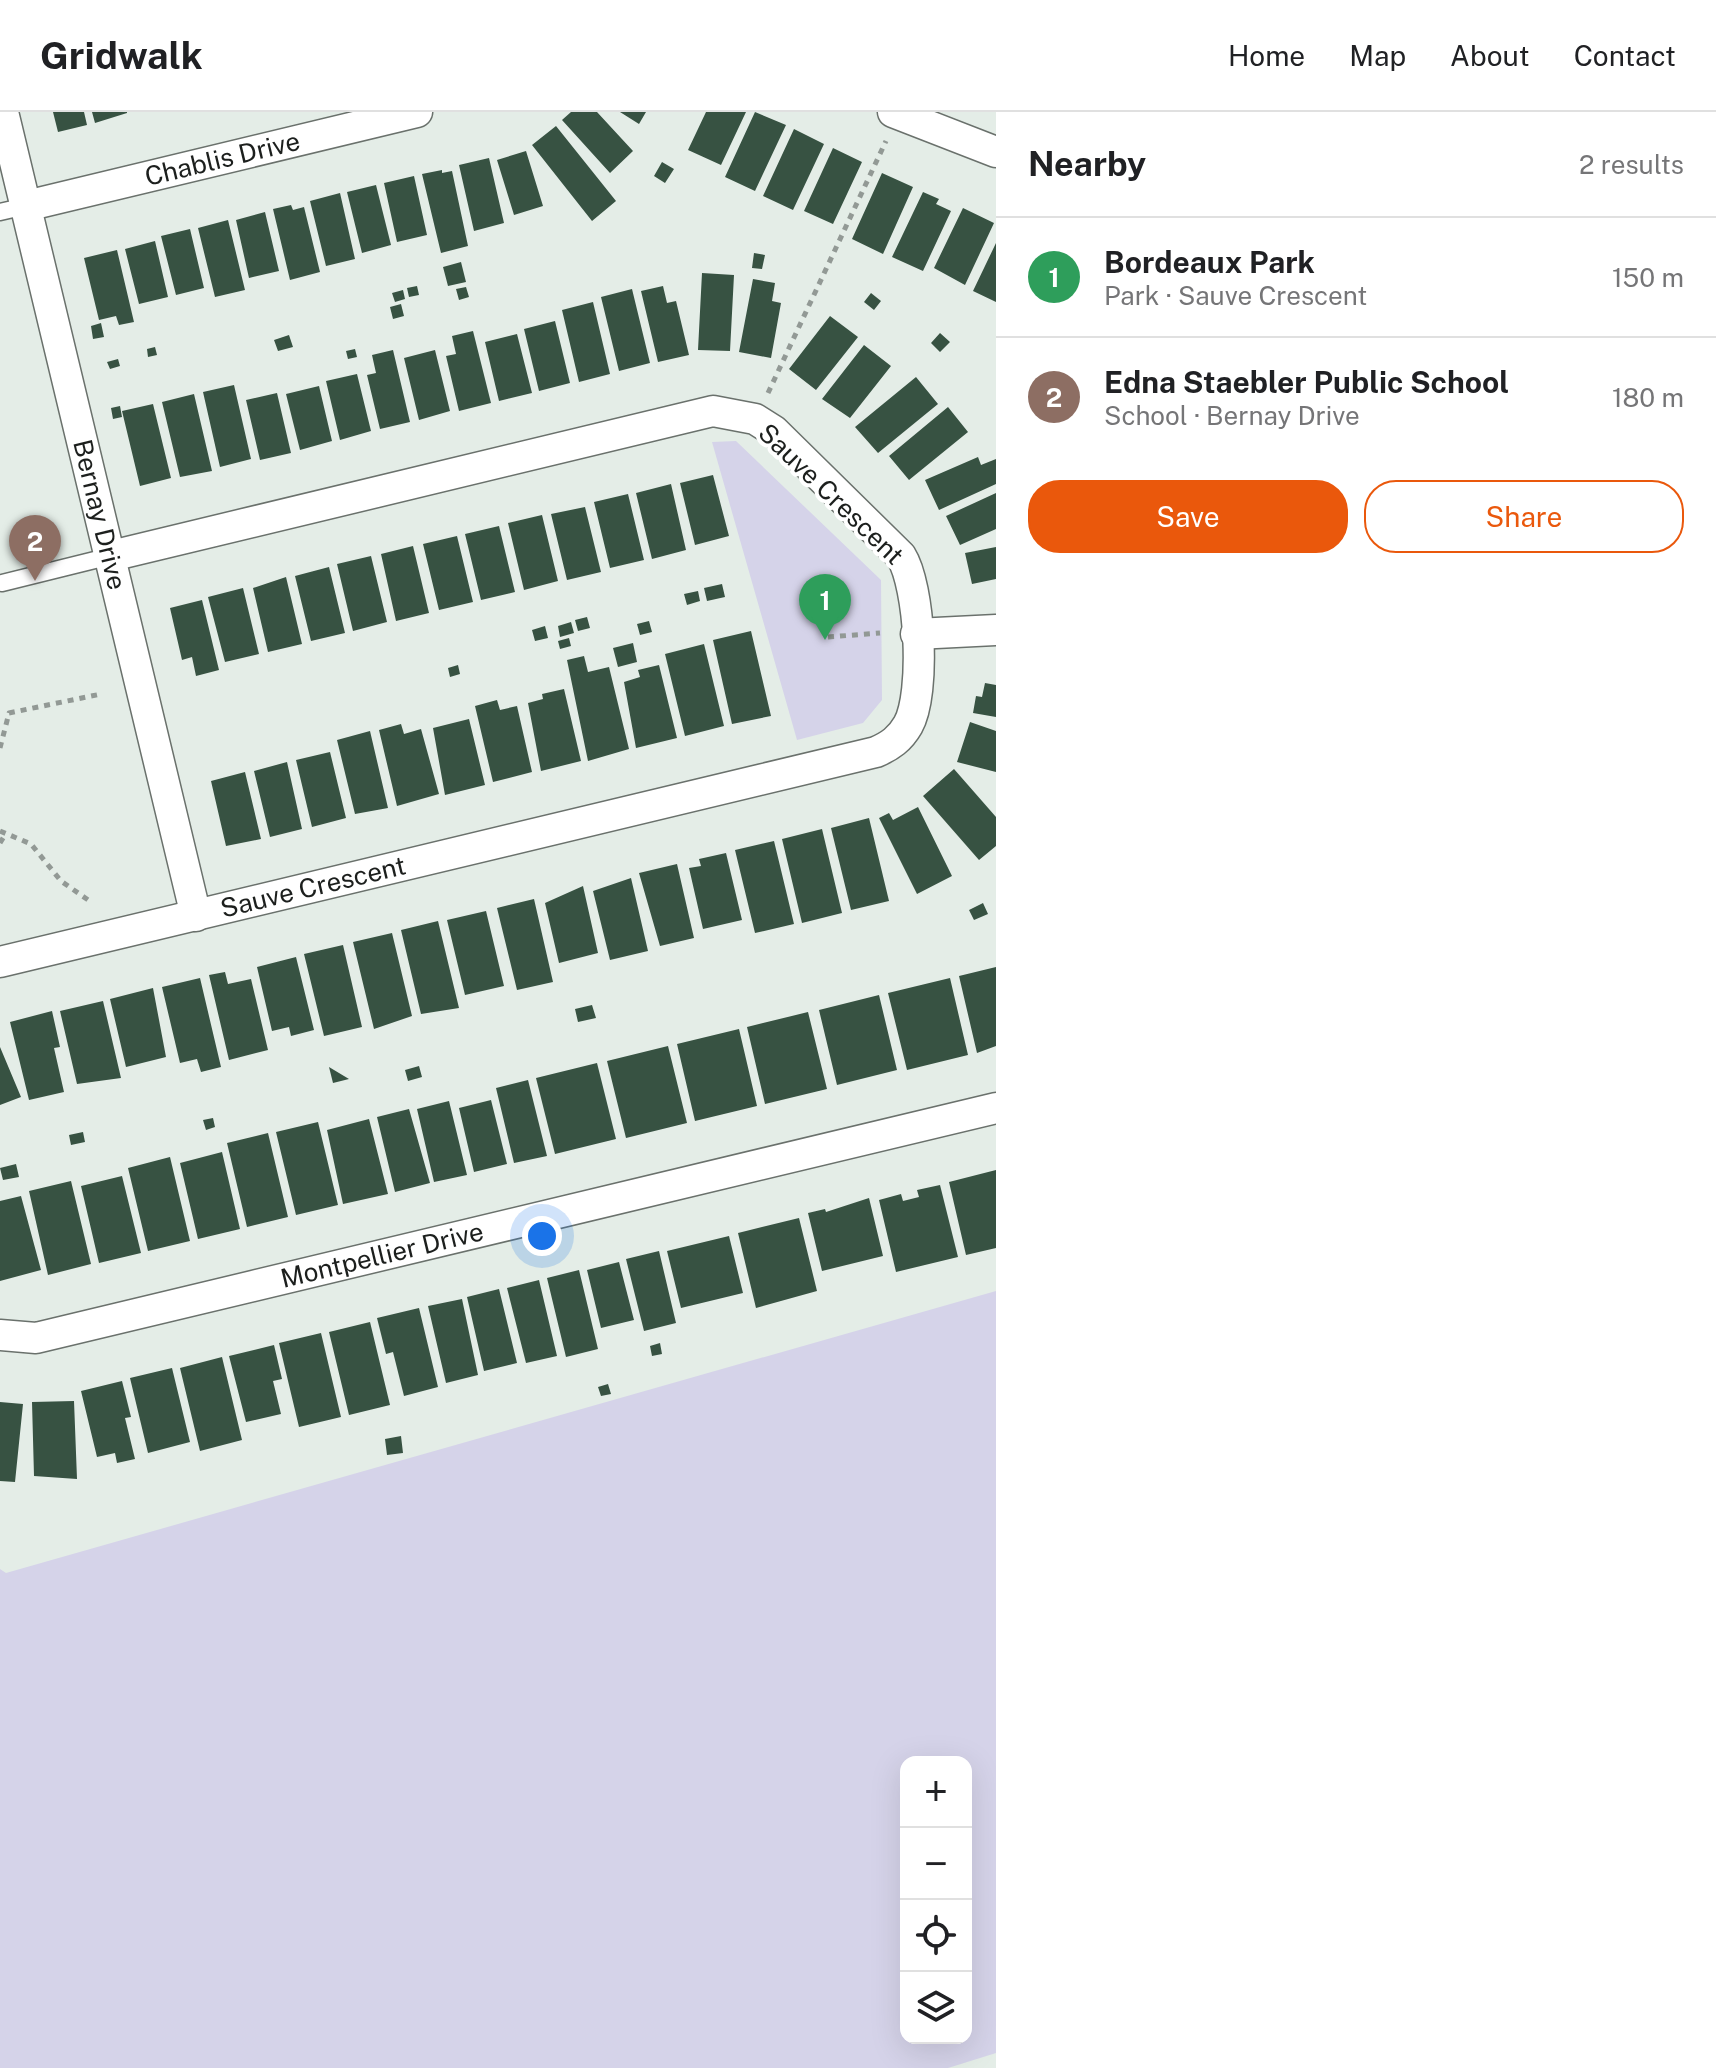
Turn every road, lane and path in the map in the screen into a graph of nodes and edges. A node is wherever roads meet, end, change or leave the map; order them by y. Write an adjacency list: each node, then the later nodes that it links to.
1 (3, 112): 5 (street, Bernay Drive)
2 (417, 112): 5 (street, Chablis Drive)
3 (896, 113): 4 (street); 6 (path)
4 (996, 152)
5 (13, 209): 7 (street, Bernay Drive)
6 (755, 419): 7 (street, Sauve Crescent); 11 (street, Sauve Crescent)
7 (111, 556): 8 (lane); 18 (street, Bernay Drive)
8 (2, 583)
9 (996, 630): 11 (street)
10 (880, 633): 12 (path)
11 (916, 634): 18 (street, Sauve Crescent)
12 (828, 637)
13 (101, 694): 14 (path)
14 (0, 748)
15 (3, 832): 16 (path); 17 (path)
16 (0, 843)
17 (91, 902)
18 (196, 916): 19 (street, Sauve Crescent)
19 (0, 962)
20 (996, 1108): 21 (street, Montpellier Drive)
21 (0, 1335)

